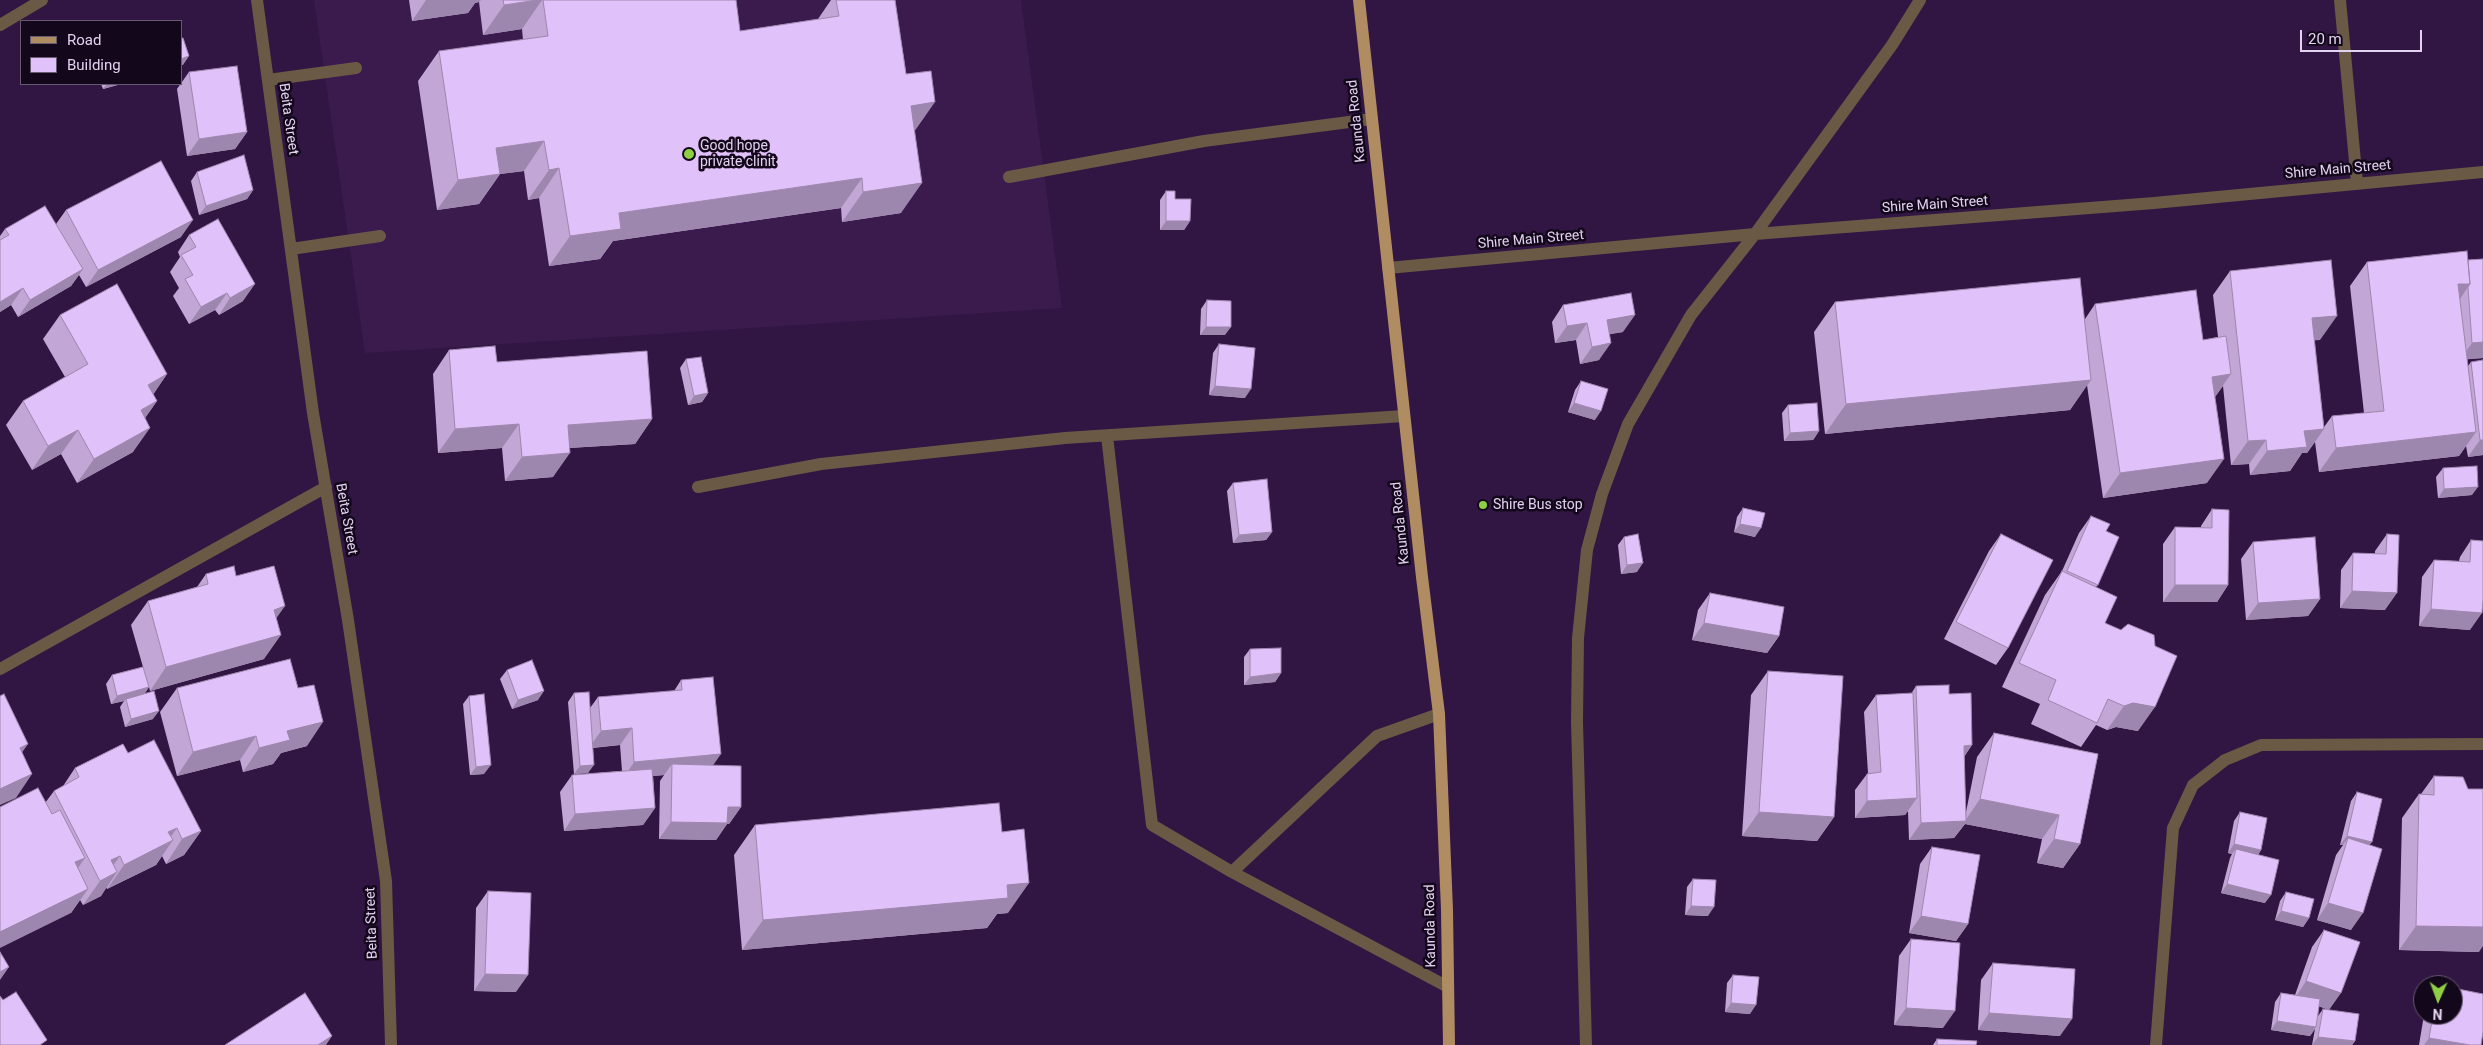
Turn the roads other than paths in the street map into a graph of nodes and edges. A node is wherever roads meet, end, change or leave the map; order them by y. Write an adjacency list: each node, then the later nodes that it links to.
1 (42, 0): 6 (street)
2 (258, 0): 8 (street, Beita Street)
3 (1359, 0): 9 (main road, Kaunda Road)
4 (1920, 0): 13 (street)
5 (2340, 0): 12 (street)
6 (0, 25)
7 (356, 68): 8 (street)
8 (268, 80): 15 (street, Beita Street)
9 (1372, 119): 11 (street); 16 (main road, Kaunda Road)
10 (2483, 172): 12 (street, Shire Main Street)
11 (1009, 177)
12 (2357, 183): 13 (street, Shire Main Street)
13 (1755, 234): 16 (street, Shire Main Street); 28 (street)
14 (380, 236): 15 (street)
15 (291, 249): 19 (street, Beita Street)
16 (1388, 268): 17 (main road, Kaunda Road)
17 (1404, 416): 18 (street); 22 (main road, Kaunda Road)
18 (1107, 436): 20 (street); 24 (street)
19 (326, 486): 21 (street); 26 (street, Beita Street)
20 (698, 487)
21 (0, 669)
22 (1439, 714): 24 (street); 25 (main road, Kaunda Road)
23 (2483, 744): 29 (street)
24 (1232, 872): 25 (street)
25 (1448, 987): 27 (main road, Kaunda Road)
26 (391, 1045)
27 (1448, 1045)
28 (1586, 1045)
29 (2156, 1045)

